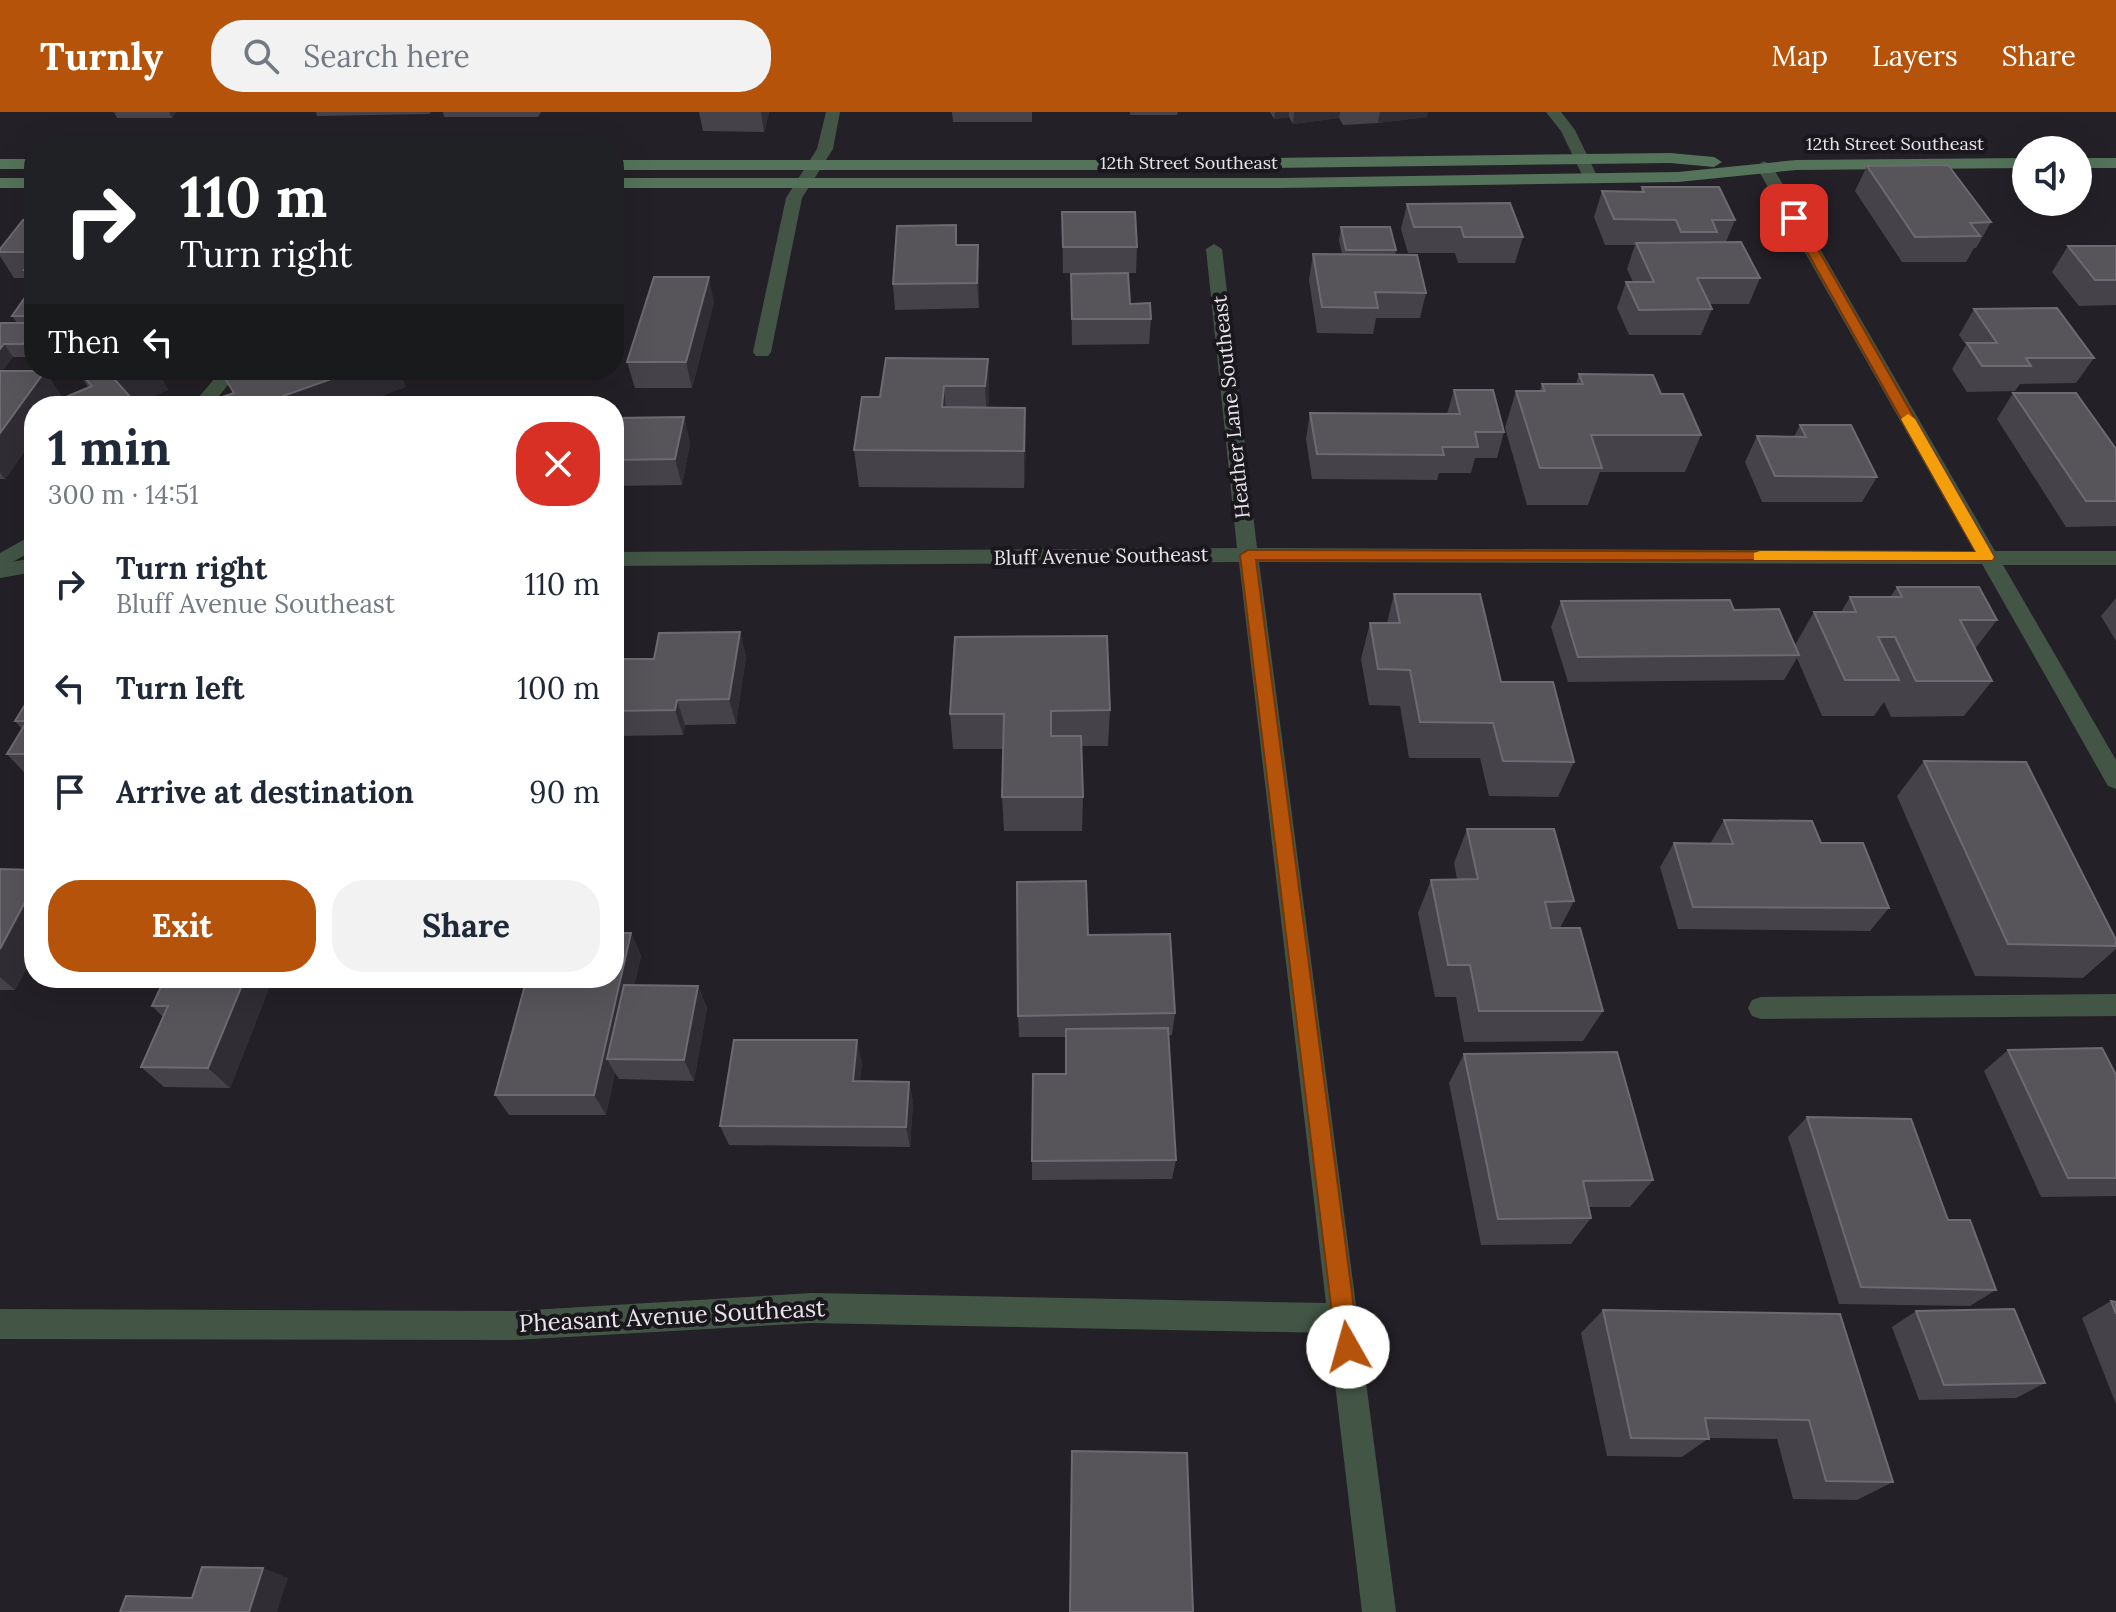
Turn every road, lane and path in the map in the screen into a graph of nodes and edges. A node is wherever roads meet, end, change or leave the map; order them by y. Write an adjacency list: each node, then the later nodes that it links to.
1 (833, 112): 10 (street)
2 (1553, 112): 3 (street)
3 (1582, 159): 10 (main road, 12th Street Southeast); 11 (main road, 12th Street Southeast); 12 (street)
4 (2012, 163): 11 (main road, 12th Street Southeast)
5 (2092, 163): 6 (main road)
6 (2116, 163)
7 (0, 164): 8 (main road)
8 (24, 164)
9 (624, 165): 10 (main road, 12th Street Southeast)
10 (814, 165): 16 (street)
11 (1764, 166): 12 (main road, 12th Street Southeast); 23 (street)
12 (1590, 178): 16 (main road, 12th Street Southeast)
13 (0, 183): 14 (main road)
14 (24, 183)
15 (624, 183): 16 (main road, 12th Street Southeast)
16 (802, 183): 18 (street)
17 (1214, 249): 22 (street, Heather Lane Southeast)
18 (762, 352)
19 (222, 380): 20 (street)
20 (209, 396)
21 (24, 547): 26 (street)
22 (1248, 555): 23 (street, Bluff Avenue Southeast); 25 (street, Bluff Avenue Southeast); 32 (street, Heather Lane Southeast)
23 (1986, 557): 24 (street, Bluff Avenue Southeast); 29 (street)
24 (2116, 558)
25 (624, 559)
26 (0, 562)
27 (24, 567): 28 (street)
28 (0, 571)
29 (2116, 780)
30 (2116, 1005): 31 (street)
31 (1761, 1008)
32 (1344, 1318): 33 (street, Pheasant Avenue Southeast); 34 (street, Heather Lane Southeast)
33 (0, 1324)
34 (1379, 1612)

